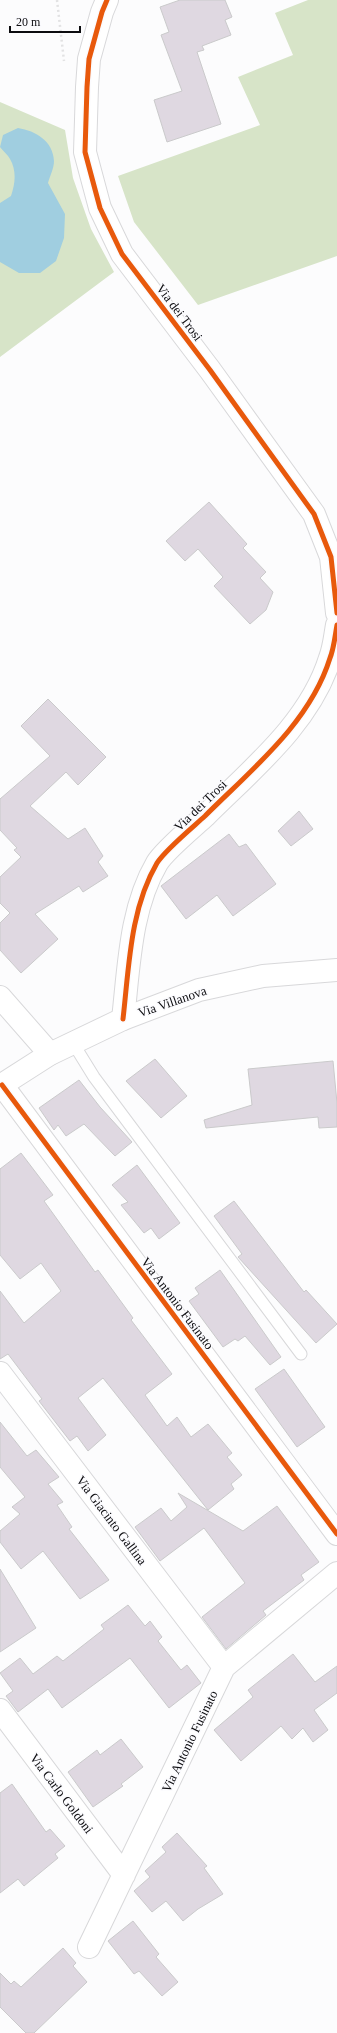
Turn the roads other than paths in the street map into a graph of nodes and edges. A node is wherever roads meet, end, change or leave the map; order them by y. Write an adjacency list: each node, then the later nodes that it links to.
1 (107, 0): 2 (street, Via dei Trosi)
2 (337, 613)
3 (337, 625): 6 (street, Via dei Trosi)
4 (337, 970): 6 (street, Via Villanova)
5 (0, 997): 8 (street)
6 (123, 1018): 7 (street, Via Villanova)
7 (73, 1043): 8 (street, Via Villanova); 10 (lane)
8 (50, 1054): 9 (street, Via Villanova)
9 (1, 1086): 12 (street, Via Antonio Fusinato)
10 (301, 1354)
11 (0, 1373): 14 (street, Via Giacinto Gallina)
12 (337, 1534)
13 (337, 1573): 14 (street, Via Antonio Fusinato)
14 (224, 1667): 16 (street, Via Antonio Fusinato)
15 (0, 1710): 16 (street, Via Carlo Goldoni)
16 (124, 1875): 17 (street, Via Antonio Fusinato)
17 (89, 1947)

